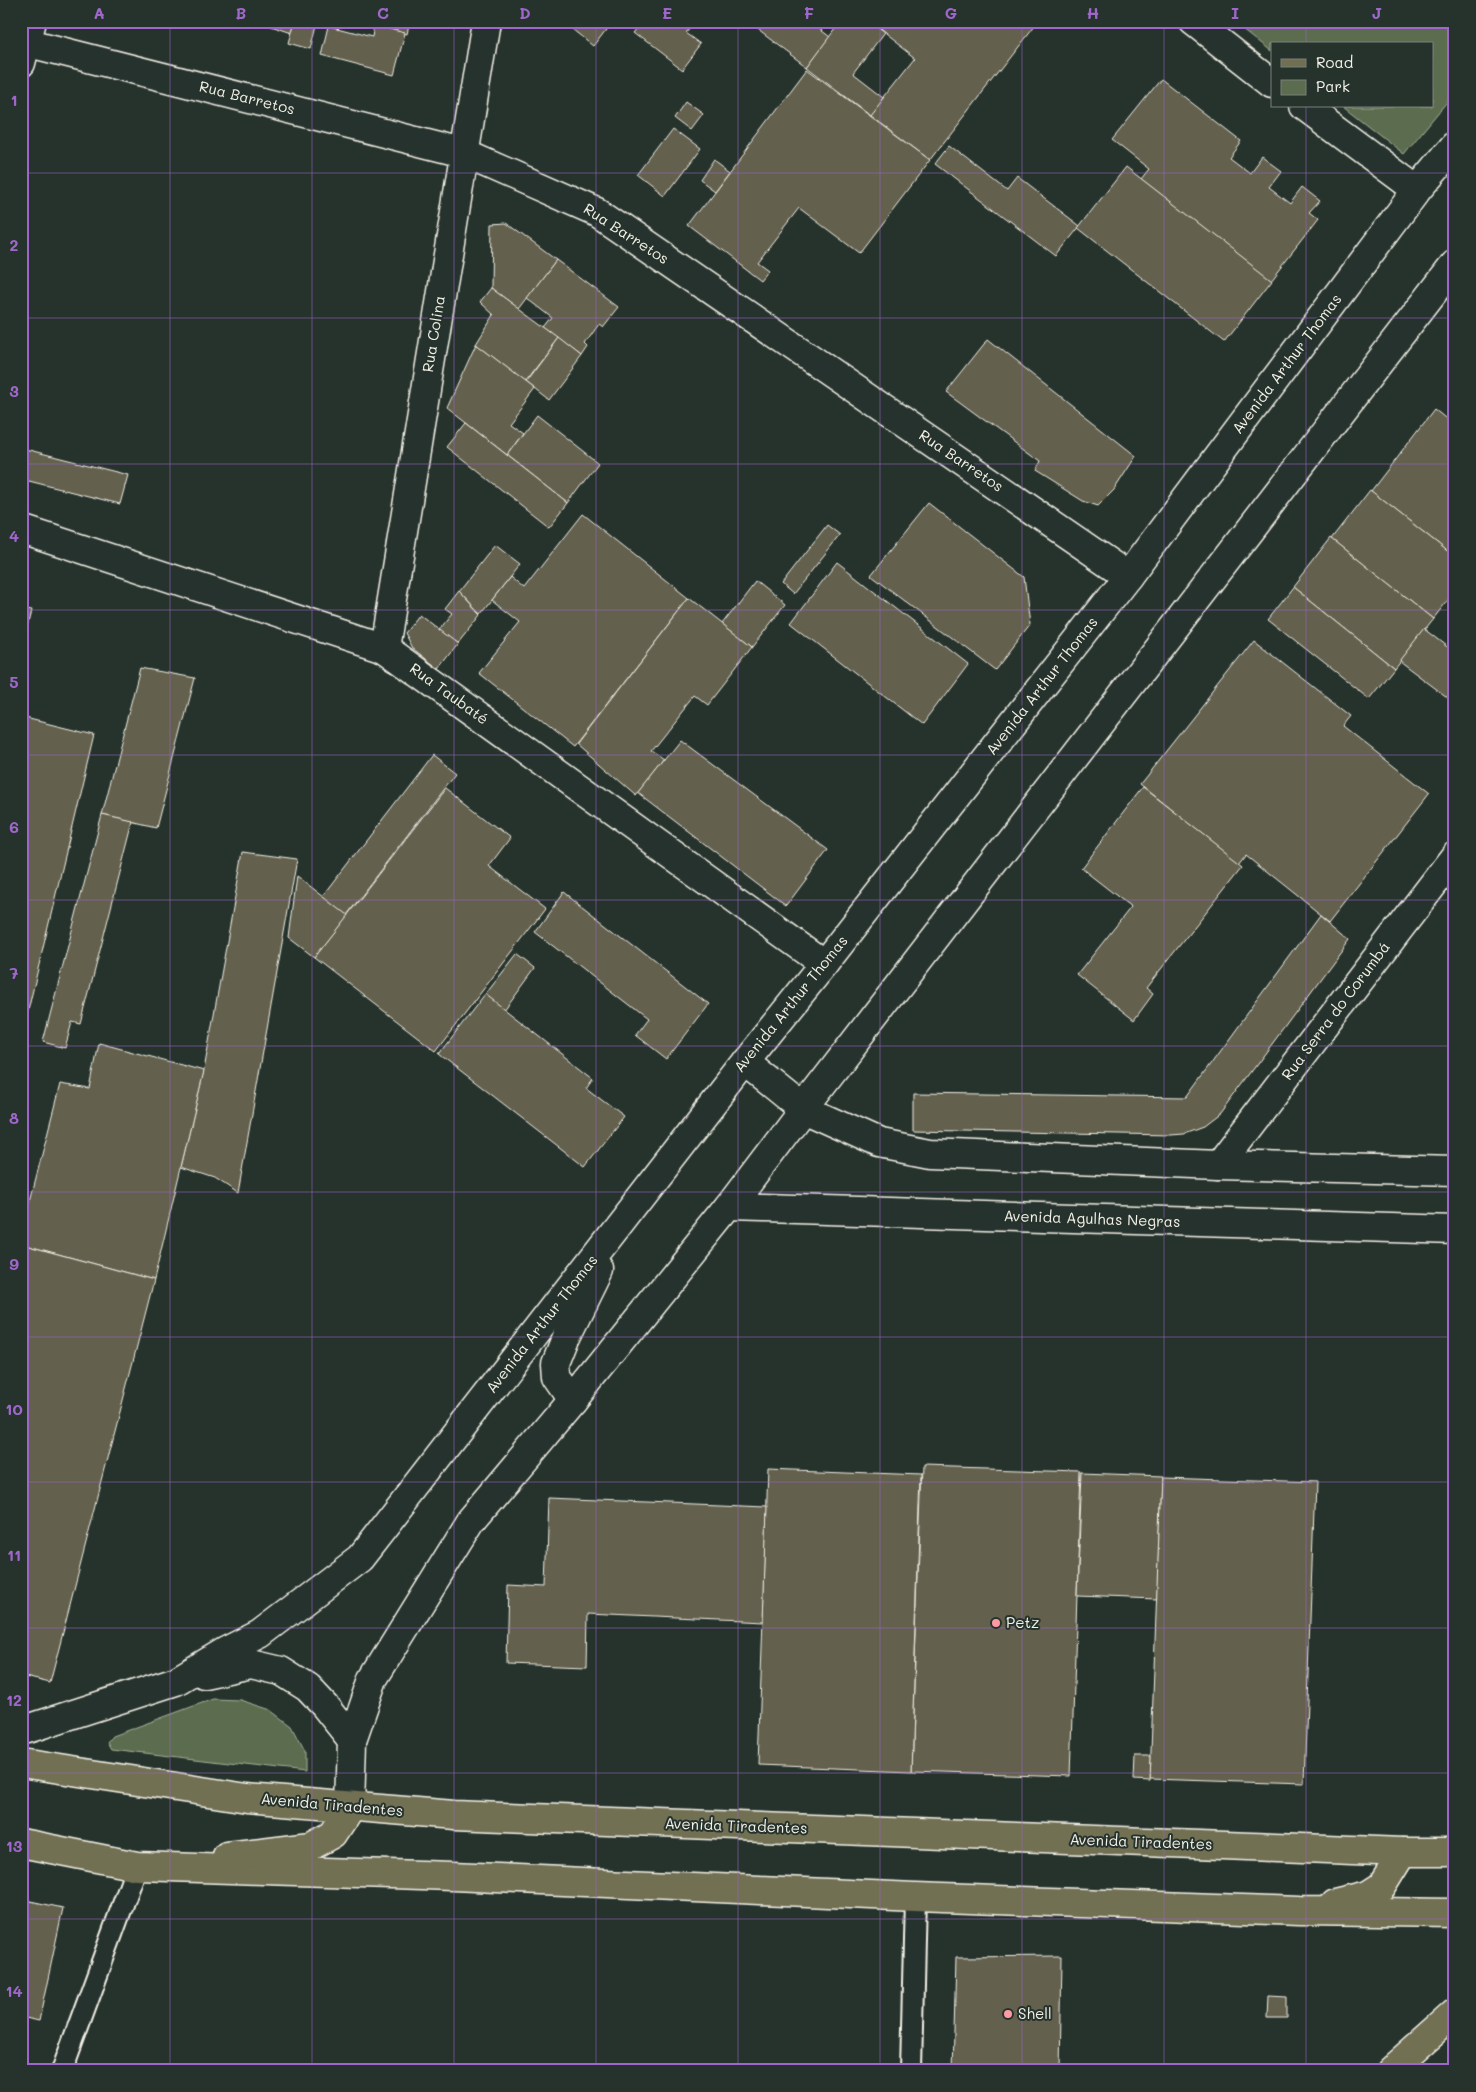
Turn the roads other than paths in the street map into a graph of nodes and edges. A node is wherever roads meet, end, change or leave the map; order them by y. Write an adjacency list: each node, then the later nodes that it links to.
1 (486, 21): 7 (street, Rua Colina)
2 (1193, 21): 4 (street)
3 (25, 42): 7 (street, Rua Barretos)
4 (1271, 82)
5 (1307, 108): 8 (street)
6 (1455, 145): 8 (street, Avenida Arthur Thomas)
7 (463, 153): 11 (street, Rua Barretos); 12 (street, Rua Colina)
8 (1417, 190): 11 (street, Avenida Arthur Thomas)
9 (1455, 264): 16 (street)
10 (21, 529): 12 (street, Rua Taubaté)
11 (1128, 576): 14 (street, Avenida Arthur Thomas)
12 (384, 648): 14 (street, Rua Taubaté)
13 (1455, 856): 17 (street, Rua Serra do Corumbá)
14 (824, 964): 15 (street, Avenida Arthur Thomas)
15 (745, 1062): 16 (street); 20 (street, Avenida Arthur Thomas)
16 (803, 1109): 17 (street); 19 (street)
17 (1218, 1166): 18 (street)
18 (1455, 1171)
19 (729, 1208): 21 (street, Avenida Agulhas Negras); 22 (street)
20 (625, 1218): 22 (street); 23 (street, Avenida Arthur Thomas)
21 (1455, 1230)
22 (573, 1400): 25 (street)
23 (176, 1680): 24 (street, Avenida Arthur Thomas); 25 (street)
24 (21, 1731)
25 (352, 1740): 27 (street)
26 (21, 1763): 27 (main road, Avenida Tiradentes)
27 (350, 1808): 29 (main road, Avenida Tiradentes); 30 (main road)
28 (21, 1843): 30 (main road)
29 (1435, 1850): 32 (main road)
30 (137, 1866): 31 (main road); 36 (lane)
31 (916, 1897): 32 (main road); 37 (lane)
32 (1299, 1911): 33 (main road)
33 (1455, 1914)
34 (1455, 2013): 35 (main road)
35 (1391, 2067)
36 (62, 2071)
37 (911, 2071)

